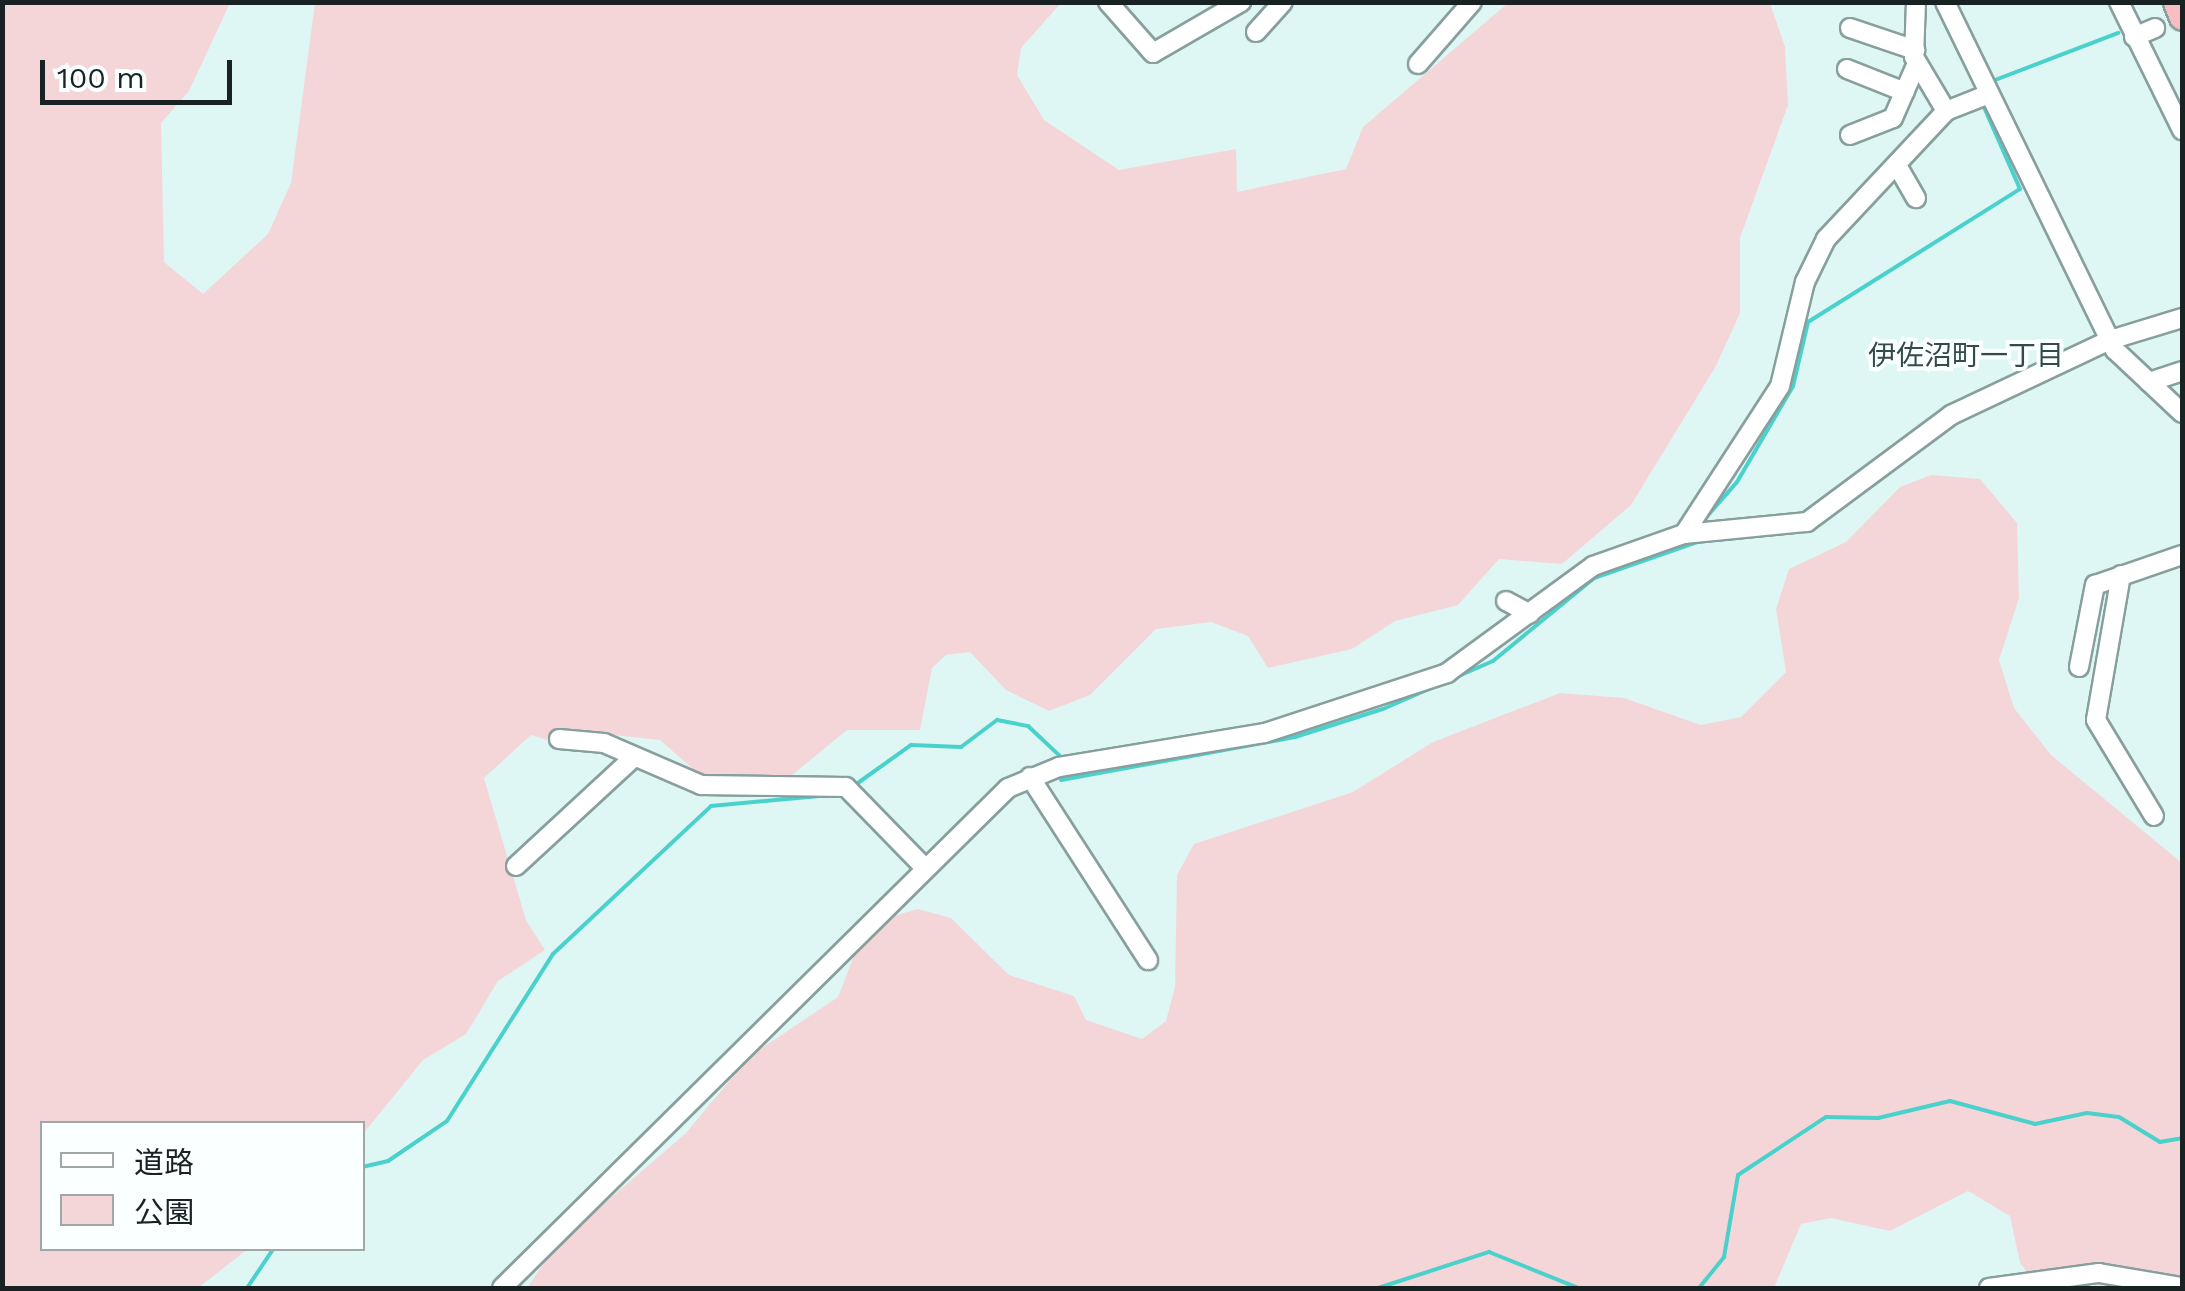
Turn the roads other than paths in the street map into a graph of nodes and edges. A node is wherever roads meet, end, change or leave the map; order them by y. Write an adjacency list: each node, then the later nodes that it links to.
1 (1108, 2): 2 (street)
2 (1241, 2)
3 (1284, 2): 12 (street)
4 (1472, 2): 15 (street)
5 (1916, 2): 14 (street)
6 (1944, 2): 18 (street)
7 (2119, 2): 13 (street)
8 (2176, 2): 9 (highway)
9 (2182, 17)
10 (1850, 28): 14 (street)
11 (2155, 28): 13 (street)
12 (1256, 32)
13 (2134, 38): 20 (street)
14 (1916, 57): 17 (street); 19 (street)
15 (1418, 64)
16 (1847, 68): 17 (street)
17 (1905, 92): 21 (street)
18 (1989, 94): 19 (street); 25 (street)
19 (1946, 111): 22 (street)
20 (2182, 130)
21 (1850, 135)
22 (1898, 167): 23 (street); 29 (street)
23 (1916, 198)
24 (2182, 318): 25 (street)
25 (2110, 340): 27 (street); 29 (street)
26 (2182, 372): 27 (street)
27 (2149, 382): 28 (street)
28 (2182, 413)
29 (1684, 534): 33 (street)
30 (2182, 555): 31 (street)
31 (2121, 575): 34 (street); 35 (street)
32 (1506, 601): 33 (street)
33 (1530, 614): 39 (street)
34 (2082, 642): 35 (street); 36 (street)
35 (2112, 647): 40 (street)
36 (2079, 667)
37 (559, 739): 38 (street)
38 (633, 758): 41 (street); 42 (street)
39 (1030, 777): 42 (street); 43 (street)
40 (2154, 816)
41 (516, 866)
42 (923, 866): 45 (street)
43 (1148, 960)
44 (2182, 1287): 46 (street)
45 (502, 1288)
46 (1990, 1288)

